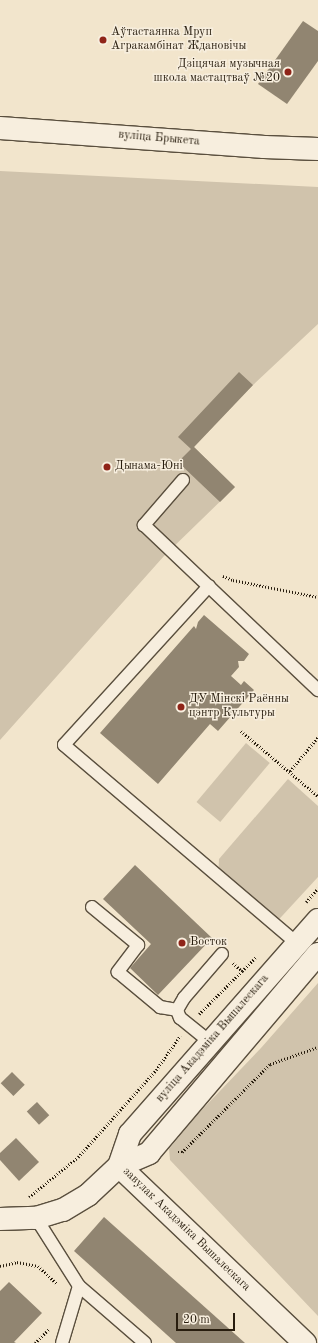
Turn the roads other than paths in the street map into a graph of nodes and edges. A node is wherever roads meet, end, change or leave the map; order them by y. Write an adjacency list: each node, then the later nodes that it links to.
1 (0, 128): 2 (street, вуліца Брыкета)
2 (318, 149)
3 (183, 480): 4 (lane)
4 (209, 586): 5 (lane); 8 (lane)
5 (318, 690)
6 (92, 907): 11 (lane)
7 (318, 920): 8 (street, вуліца Акадэміка Вышалескага)
8 (297, 943): 12 (street, вуліца Акадэміка Вышалескага)
9 (222, 954): 11 (lane)
10 (318, 954): 13 (street, вуліца Акадэміка Вышалескага)
11 (177, 1010): 12 (lane)
12 (210, 1042): 13 (street, вуліца Акадэміка Вышалескага)
13 (120, 1166): 14 (street, вуліца Акадэміка Вышалескага); 19 (street, завулак Акадэміка Вышалескага)
14 (36, 1218): 15 (street, вуліца Акадэміка Вышалескага); 16 (lane)
15 (4, 1219)
16 (79, 1286): 17 (lane); 18 (lane)
17 (62, 1343)
18 (145, 1343)
19 (305, 1343)

